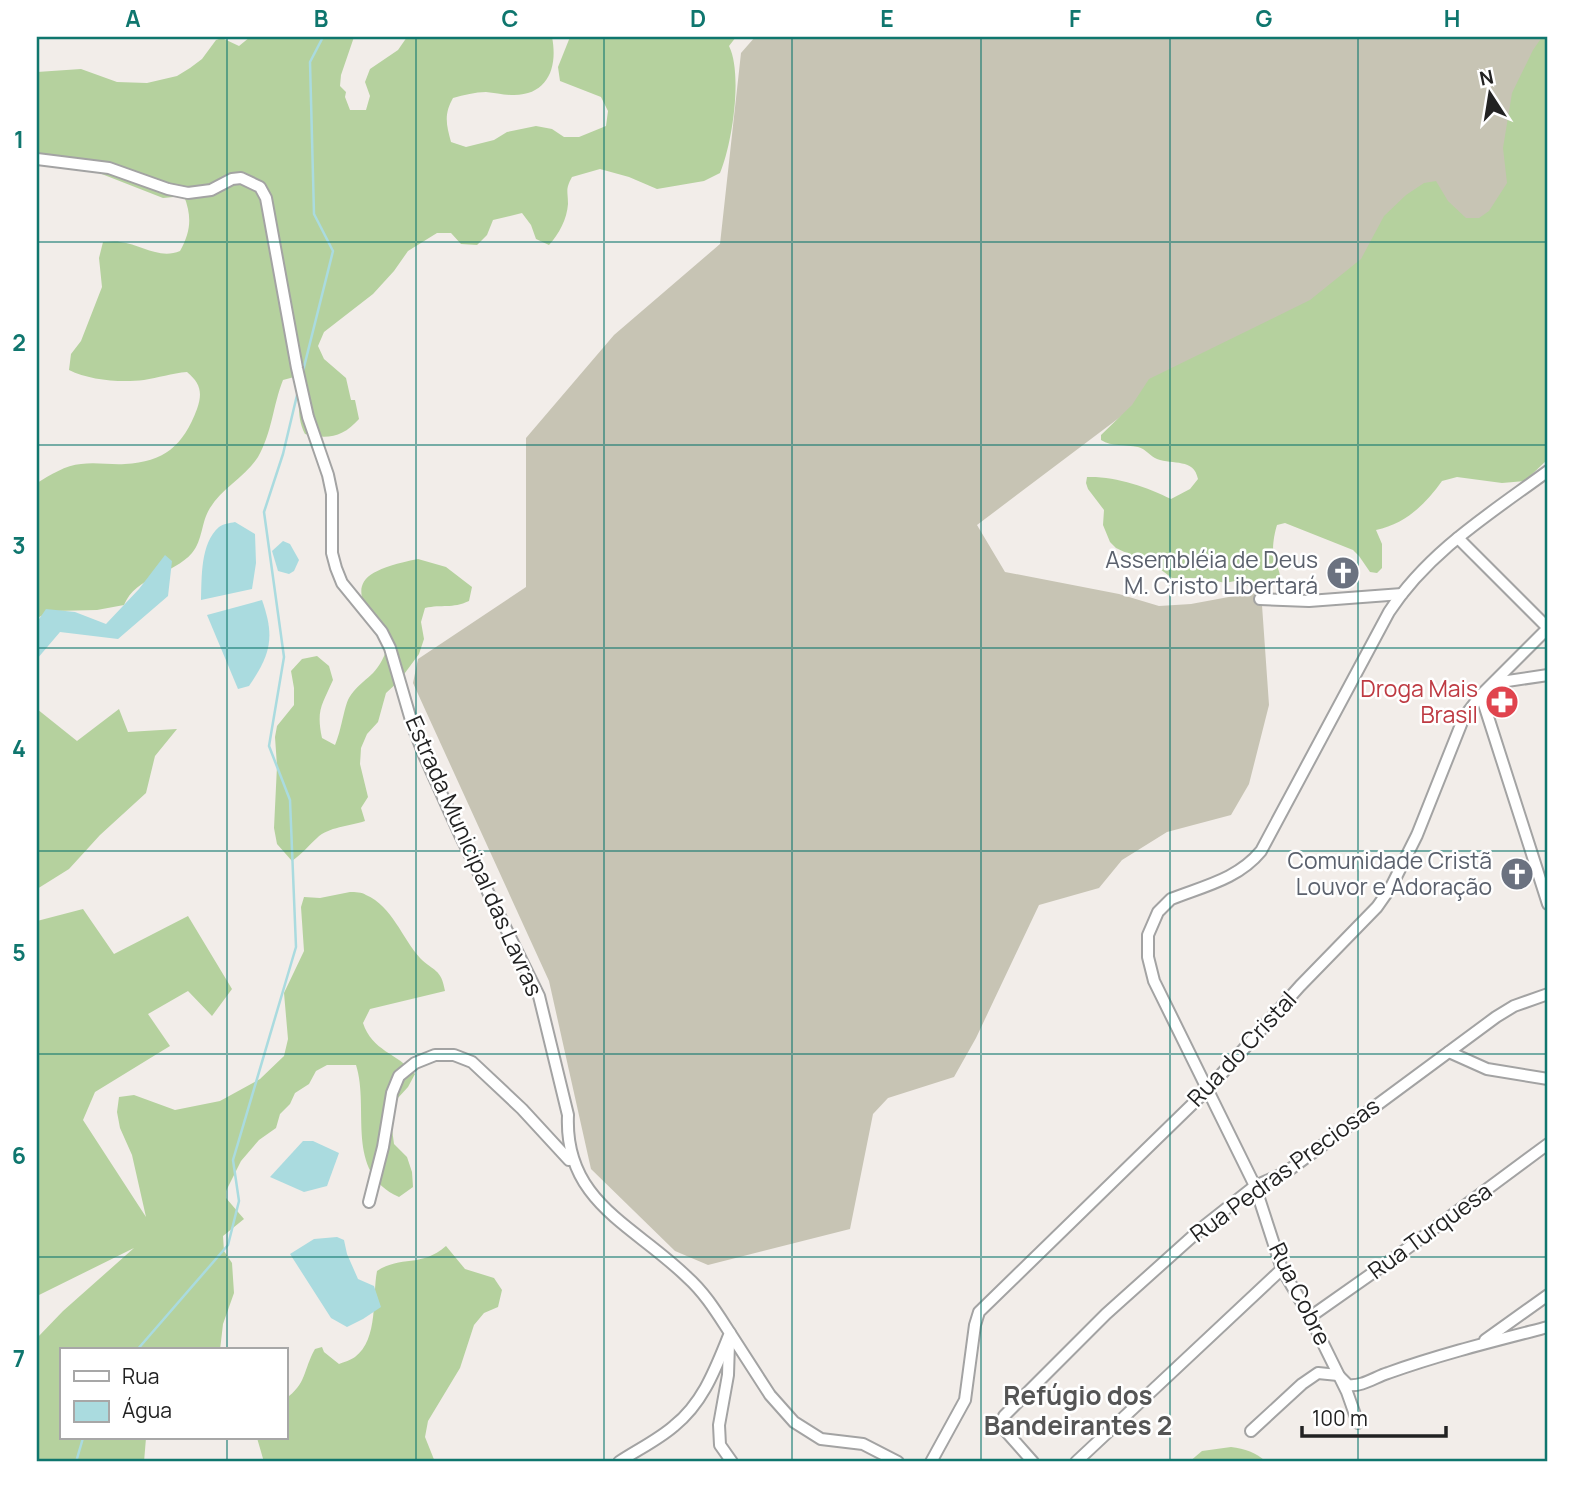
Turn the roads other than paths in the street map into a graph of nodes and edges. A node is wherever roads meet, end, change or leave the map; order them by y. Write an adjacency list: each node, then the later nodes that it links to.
1 (37, 159): 16 (street, Estrada Municipal das Lavras)
2 (1548, 471): 3 (street, Rua Cobre)
3 (1458, 538): 4 (street, Rua Cobre); 6 (street)
4 (1402, 594): 5 (street); 14 (street, Rua Cobre)
5 (1260, 599)
6 (1548, 628): 8 (street, Rua do Cristal)
7 (1548, 675): 8 (street)
8 (1494, 683): 9 (street, Rua do Cristal)
9 (1481, 695): 10 (street); 14 (street, Rua do Cristal)
10 (1548, 904)
11 (1548, 994): 12 (street, Rua Pedras Preciosas)
12 (1449, 1052): 13 (street); 17 (street, Rua Pedras Preciosas)
13 (1548, 1079)
14 (1209, 1088): 17 (street, Rua Cobre); 28 (street, Rua do Cristal)
15 (1548, 1144): 21 (street, Rua Turquesa)
16 (573, 1165): 18 (street); 23 (street, Estrada Municipal das Lavras)
17 (1255, 1186): 19 (street, Rua Cobre); 32 (street, Rua Pedras Preciosas)
18 (369, 1202)
19 (1282, 1269): 21 (street, Rua Cobre); 33 (street)
20 (1548, 1295): 24 (street)
21 (1310, 1317): 25 (street, Rua Cobre)
22 (1548, 1327): 24 (street)
23 (730, 1333): 29 (street); 30 (street); 31 (street, Estrada Municipal das Lavras)
24 (1480, 1344): 25 (street)
25 (1338, 1374): 26 (street, Rua Cobre); 27 (street)
26 (1358, 1423)
27 (1251, 1431)
28 (932, 1461)
29 (619, 1462)
30 (732, 1462)
31 (898, 1462)
32 (1033, 1462)
33 (1076, 1462)

